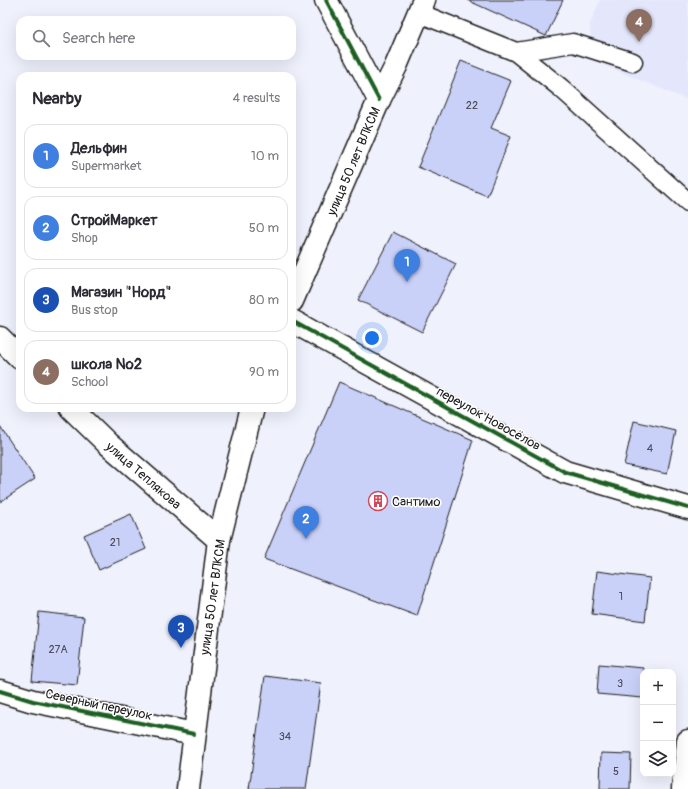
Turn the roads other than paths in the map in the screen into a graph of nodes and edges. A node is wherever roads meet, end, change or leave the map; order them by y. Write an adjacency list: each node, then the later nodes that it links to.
1 (326, 0): 5 (main road)
2 (422, 7): 3 (lane); 5 (main road, улица 50 лет ВЛКСМ)
3 (516, 52): 4 (lane); 6 (lane)
4 (633, 62)
5 (379, 100): 7 (main road, улица 50 лет ВЛКСМ)
6 (688, 202)
7 (296, 292)
8 (296, 323): 13 (main road, переулок Новосёлов)
9 (0, 338): 10 (main road)
10 (16, 354)
11 (75, 412): 14 (main road, улица Теплякова)
12 (251, 412): 14 (main road, улица 50 лет ВЛКСМ)
13 (688, 508)
14 (219, 540): 16 (main road, улица 50 лет ВЛКСМ)
15 (0, 691): 16 (main road, Северный переулок)
16 (194, 734): 18 (main road, улица 50 лет ВЛКСМ)
17 (688, 742): 19 (main road)
18 (188, 789)
19 (682, 789)

